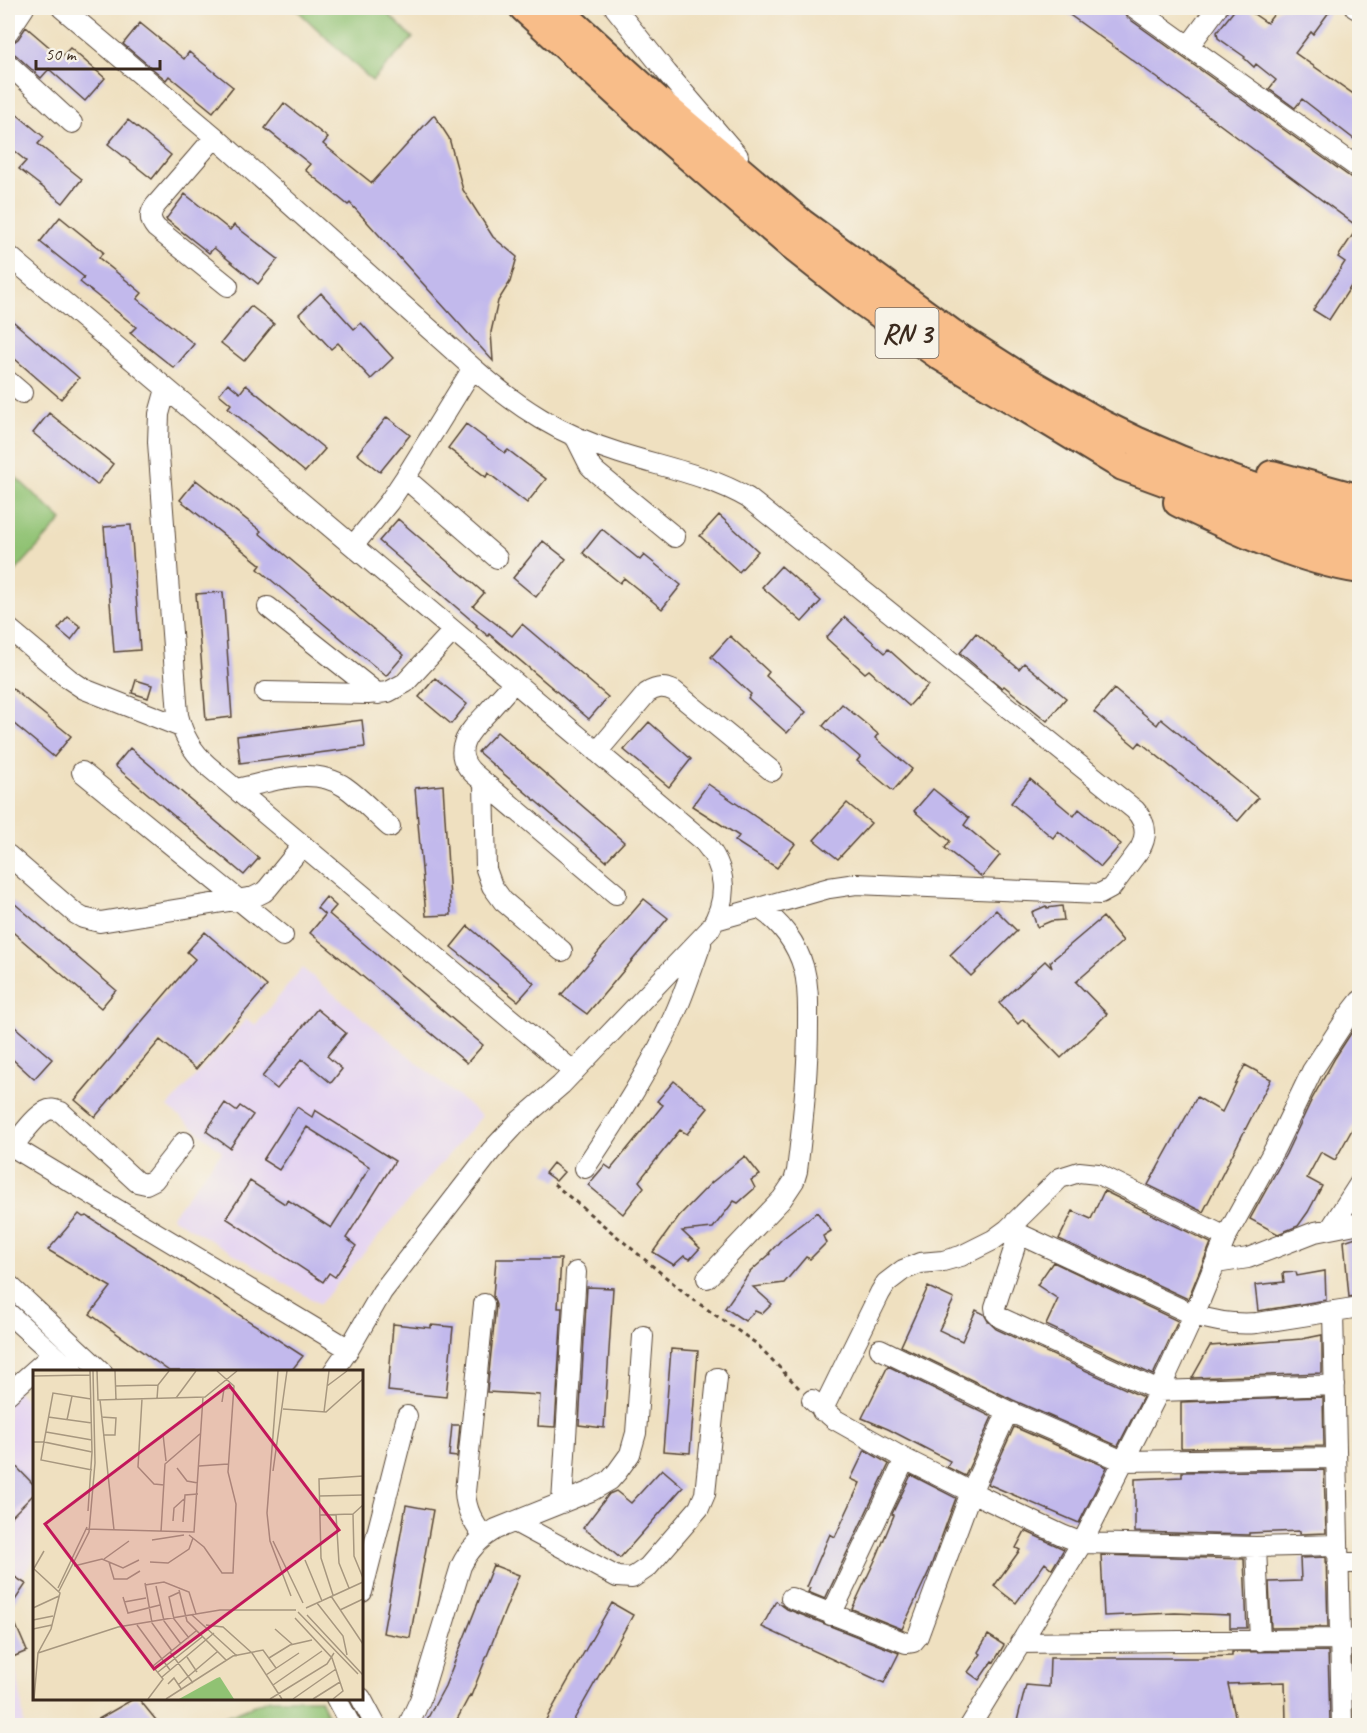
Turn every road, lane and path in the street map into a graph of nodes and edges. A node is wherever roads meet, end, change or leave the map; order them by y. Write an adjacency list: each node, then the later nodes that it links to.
1 (24, 8): 10 (street)
2 (62, 8): 14 (street)
3 (524, 8): 23 (highway, RN 3)
4 (556, 8): 16 (highway, RN 3)
5 (615, 8): 16 (street)
6 (1136, 8): 11 (street)
7 (1217, 8): 11 (street)
8 (1355, 8): 9 (street)
9 (1359, 10)
10 (8, 32)
11 (1189, 46): 15 (street)
12 (8, 64): 13 (street)
13 (72, 123)
14 (215, 137): 18 (street); 19 (street)
15 (1359, 169)
16 (778, 204): 22 (highway, RN 3)
17 (8, 255): 20 (street)
18 (228, 286)
19 (473, 368): 21 (street); 24 (street)
20 (166, 389): 29 (street); 38 (street)
21 (576, 438): 27 (street); 49 (street)
22 (1136, 441): 25 (highway); 26 (highway, RN 3)
23 (1123, 466): 28 (highway, RN 3); 31 (highway)
24 (405, 478): 29 (street); 30 (street)
25 (1359, 499)
26 (1359, 524)
27 (675, 537)
28 (1359, 544)
29 (353, 546): 34 (street)
30 (497, 558)
31 (1359, 569)
32 (268, 607): 37 (street)
33 (8, 628): 38 (street)
34 (453, 631): 35 (street); 37 (street)
35 (514, 682): 39 (street); 42 (street)
36 (265, 692): 37 (street)
37 (378, 694)
38 (181, 727): 43 (street)
39 (597, 752): 40 (street); 50 (street)
40 (772, 771)
41 (82, 772): 48 (street)
42 (484, 783): 47 (street); 53 (street)
43 (236, 789): 44 (street); 45 (street)
44 (390, 827)
45 (303, 846): 48 (street); 55 (street)
46 (8, 855): 48 (street)
47 (616, 894)
48 (238, 900): 51 (street)
49 (759, 908): 50 (street); 67 (street)
50 (716, 920): 52 (street)
51 (283, 936)
52 (704, 936): 55 (street); 58 (street)
53 (562, 951)
54 (1359, 1001): 64 (street)
55 (574, 1072): 75 (street)
56 (184, 1142): 57 (street)
57 (10, 1146): 75 (street)
58 (585, 1168)
59 (1359, 1183): 62 (street)
60 (554, 1184): 87 (path)
61 (1359, 1223): 62 (street)
62 (1331, 1228): 65 (street)
63 (1013, 1231): 64 (street); 73 (street); 85 (street); 87 (street)
64 (1226, 1237): 65 (street)
65 (1216, 1263): 73 (street)
66 (576, 1272): 94 (street)
67 (707, 1278)
68 (8, 1284): 80 (street)
69 (484, 1304): 96 (street)
70 (1359, 1307): 71 (street)
71 (1333, 1311): 73 (street); 84 (street)
72 (8, 1313): 77 (street)
73 (1194, 1315): 85 (street)
74 (643, 1336): 94 (street)
75 (349, 1349): 81 (street)
76 (880, 1349): 88 (street)
77 (53, 1354): 78 (street); 79 (street)
78 (35, 1370)
79 (72, 1370)
80 (101, 1370)
81 (334, 1370)
82 (33, 1372): 86 (street)
83 (717, 1378): 95 (street)
84 (1335, 1385): 85 (street); 90 (street)
85 (1159, 1391): 92 (street)
86 (8, 1394)
87 (817, 1405): 91 (street)
88 (1008, 1411): 92 (street); 93 (street)
89 (407, 1416): 101 (street)
90 (1336, 1458): 92 (street); 99 (street)
91 (905, 1459): 93 (street); 103 (street)
92 (1123, 1461): 97 (street)
93 (971, 1492): 97 (street); 103 (street)
94 (562, 1503): 95 (street)
95 (514, 1522): 96 (street)
96 (483, 1536): 112 (street)
97 (1082, 1543): 98 (street); 107 (street)
98 (1256, 1547): 99 (street); 106 (street)
99 (1338, 1554): 100 (street); 104 (street)
100 (1359, 1563)
101 (363, 1588)
102 (791, 1598): 103 (street)
103 (831, 1615)
104 (1339, 1639): 105 (street); 106 (street); 114 (street)
105 (1359, 1640)
106 (1260, 1641): 107 (street)
107 (1020, 1643): 113 (street)
108 (337, 1700): 110 (street)
109 (362, 1700): 111 (street)
110 (351, 1725)
111 (376, 1725)
112 (408, 1725)
113 (970, 1725)
114 (1342, 1725)

